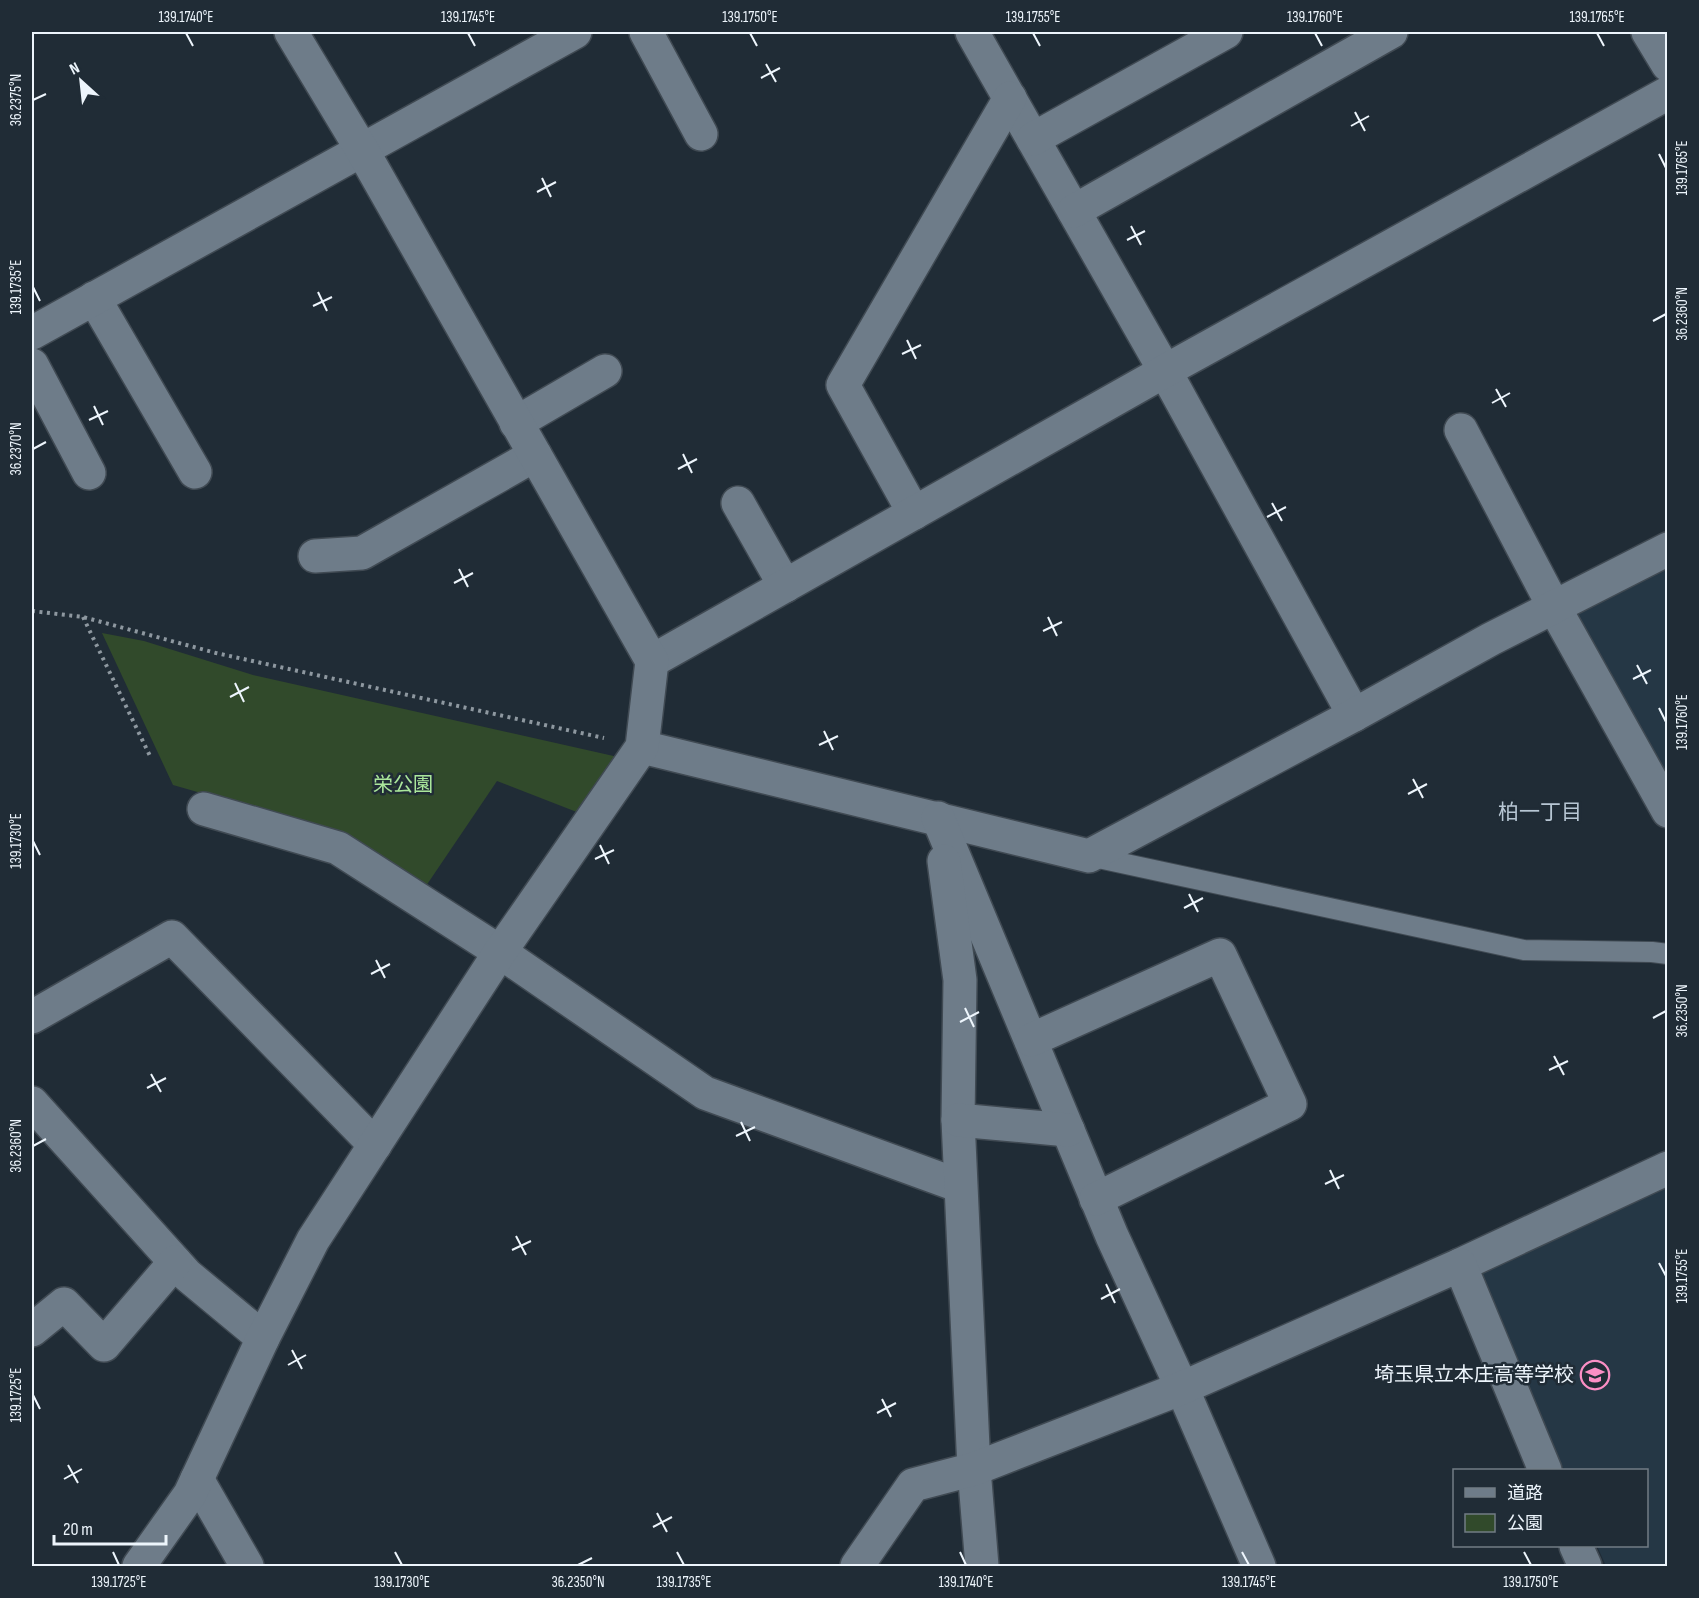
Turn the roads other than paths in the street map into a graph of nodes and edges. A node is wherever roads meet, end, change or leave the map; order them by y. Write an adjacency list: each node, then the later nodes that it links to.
1 (291, 32): 13 (street)
2 (575, 32): 13 (street)
3 (646, 32): 11 (street)
4 (972, 32): 10 (street)
5 (1226, 32): 12 (street)
6 (1391, 32): 14 (street)
7 (1648, 32): 8 (street)
8 (1668, 65)
9 (1668, 93): 19 (street)
10 (1010, 98): 12 (street); 26 (street)
11 (701, 134)
12 (1033, 139): 14 (street)
13 (362, 150): 15 (street); 20 (street)
14 (1074, 211): 19 (street)
15 (94, 298): 16 (street); 23 (street)
16 (32, 333)
17 (32, 365): 24 (street)
18 (605, 371): 20 (street)
19 (1165, 371): 26 (street); 32 (street)
20 (516, 423): 22 (street)
21 (1461, 430): 30 (street)
22 (535, 455): 28 (street); 31 (street)
23 (195, 472)
24 (89, 473)
25 (738, 503): 29 (street)
26 (914, 513): 29 (street)
27 (1668, 549): 30 (street)
28 (315, 556)
29 (785, 586): 31 (street)
30 (1554, 607): 32 (street); 35 (street)
31 (652, 661): 33 (street)
32 (1354, 715): 37 (street)
33 (642, 747): 36 (street); 38 (street)
34 (204, 809): 38 (street)
35 (1668, 811)
36 (938, 818): 37 (street); 41 (street); 43 (street)
37 (1089, 856): 39 (lane)
38 (500, 952): 45 (street); 47 (street)
39 (1668, 954)
40 (32, 1017): 45 (street)
41 (1031, 1040): 44 (street); 48 (street)
42 (32, 1103): 49 (street)
43 (958, 1120): 44 (street); 47 (street)
44 (1068, 1130): 48 (street)
45 (375, 1144): 52 (street)
46 (1668, 1168): 50 (street)
47 (960, 1186): 54 (street)
48 (1096, 1198): 53 (street)
49 (175, 1262): 51 (street); 52 (street)
50 (1460, 1265): 53 (street); 55 (street)
51 (32, 1330)
52 (263, 1338): 56 (street)
53 (1182, 1389): 54 (street); 62 (street)
54 (975, 1469): 60 (street); 61 (street)
55 (1545, 1469)
56 (197, 1479): 58 (street); 59 (street)
57 (1577, 1547): 63 (street)
58 (139, 1566)
59 (247, 1566)
60 (857, 1566)
61 (982, 1566)
62 (1259, 1566)
63 (1584, 1566)

